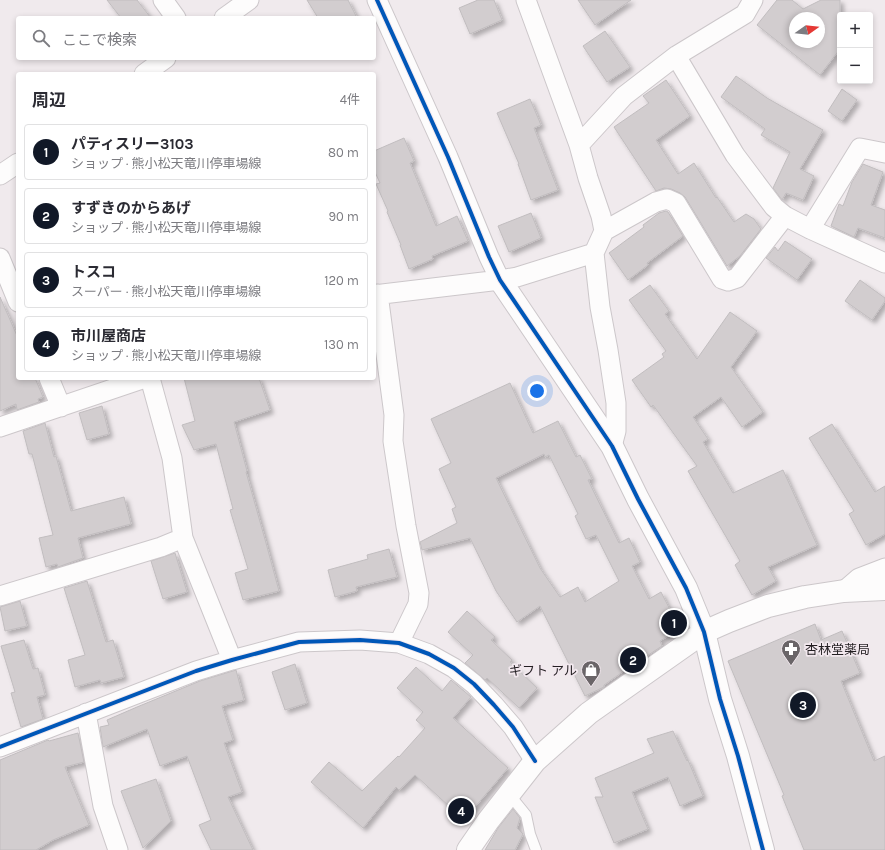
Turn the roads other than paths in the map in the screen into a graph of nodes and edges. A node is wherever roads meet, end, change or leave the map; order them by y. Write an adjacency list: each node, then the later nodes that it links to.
1 (163, 0): 6 (street)
2 (249, 0): 7 (street)
3 (377, 0): 21 (street)
4 (526, 0): 11 (street)
5 (753, 0): 8 (street)
6 (175, 16)
7 (227, 16)
8 (676, 56): 11 (street); 15 (street)
9 (163, 60): 10 (street)
10 (147, 72)
11 (579, 145): 17 (street)
12 (885, 153): 16 (street)
13 (16, 164): 14 (street)
14 (0, 175)
15 (785, 216): 16 (street); 17 (street)
16 (810, 229): 20 (street)
17 (604, 230): 18 (street)
18 (594, 253): 21 (street); 29 (street)
19 (0, 258): 23 (street)
20 (885, 263)
21 (500, 280): 22 (street); 29 (street)
22 (376, 295): 36 (street)
23 (16, 297)
24 (50, 380): 27 (street)
25 (139, 380): 27 (street)
26 (151, 380): 30 (street)
27 (61, 407): 28 (street)
28 (0, 427)
29 (612, 446): 35 (street)
30 (183, 538): 34 (street); 37 (street)
31 (885, 568): 33 (street)
32 (885, 589): 33 (street)
33 (844, 591): 35 (street)
34 (0, 596)
35 (704, 632): 40 (street); 45 (street)
36 (399, 643): 37 (street); 40 (street)
37 (232, 660): 38 (street)
38 (86, 713): 39 (street); 42 (street)
39 (0, 748)
40 (535, 761): 41 (street)
41 (509, 794): 43 (street); 44 (lane)
42 (118, 850)
43 (468, 850)
44 (536, 850)
45 (763, 850)

